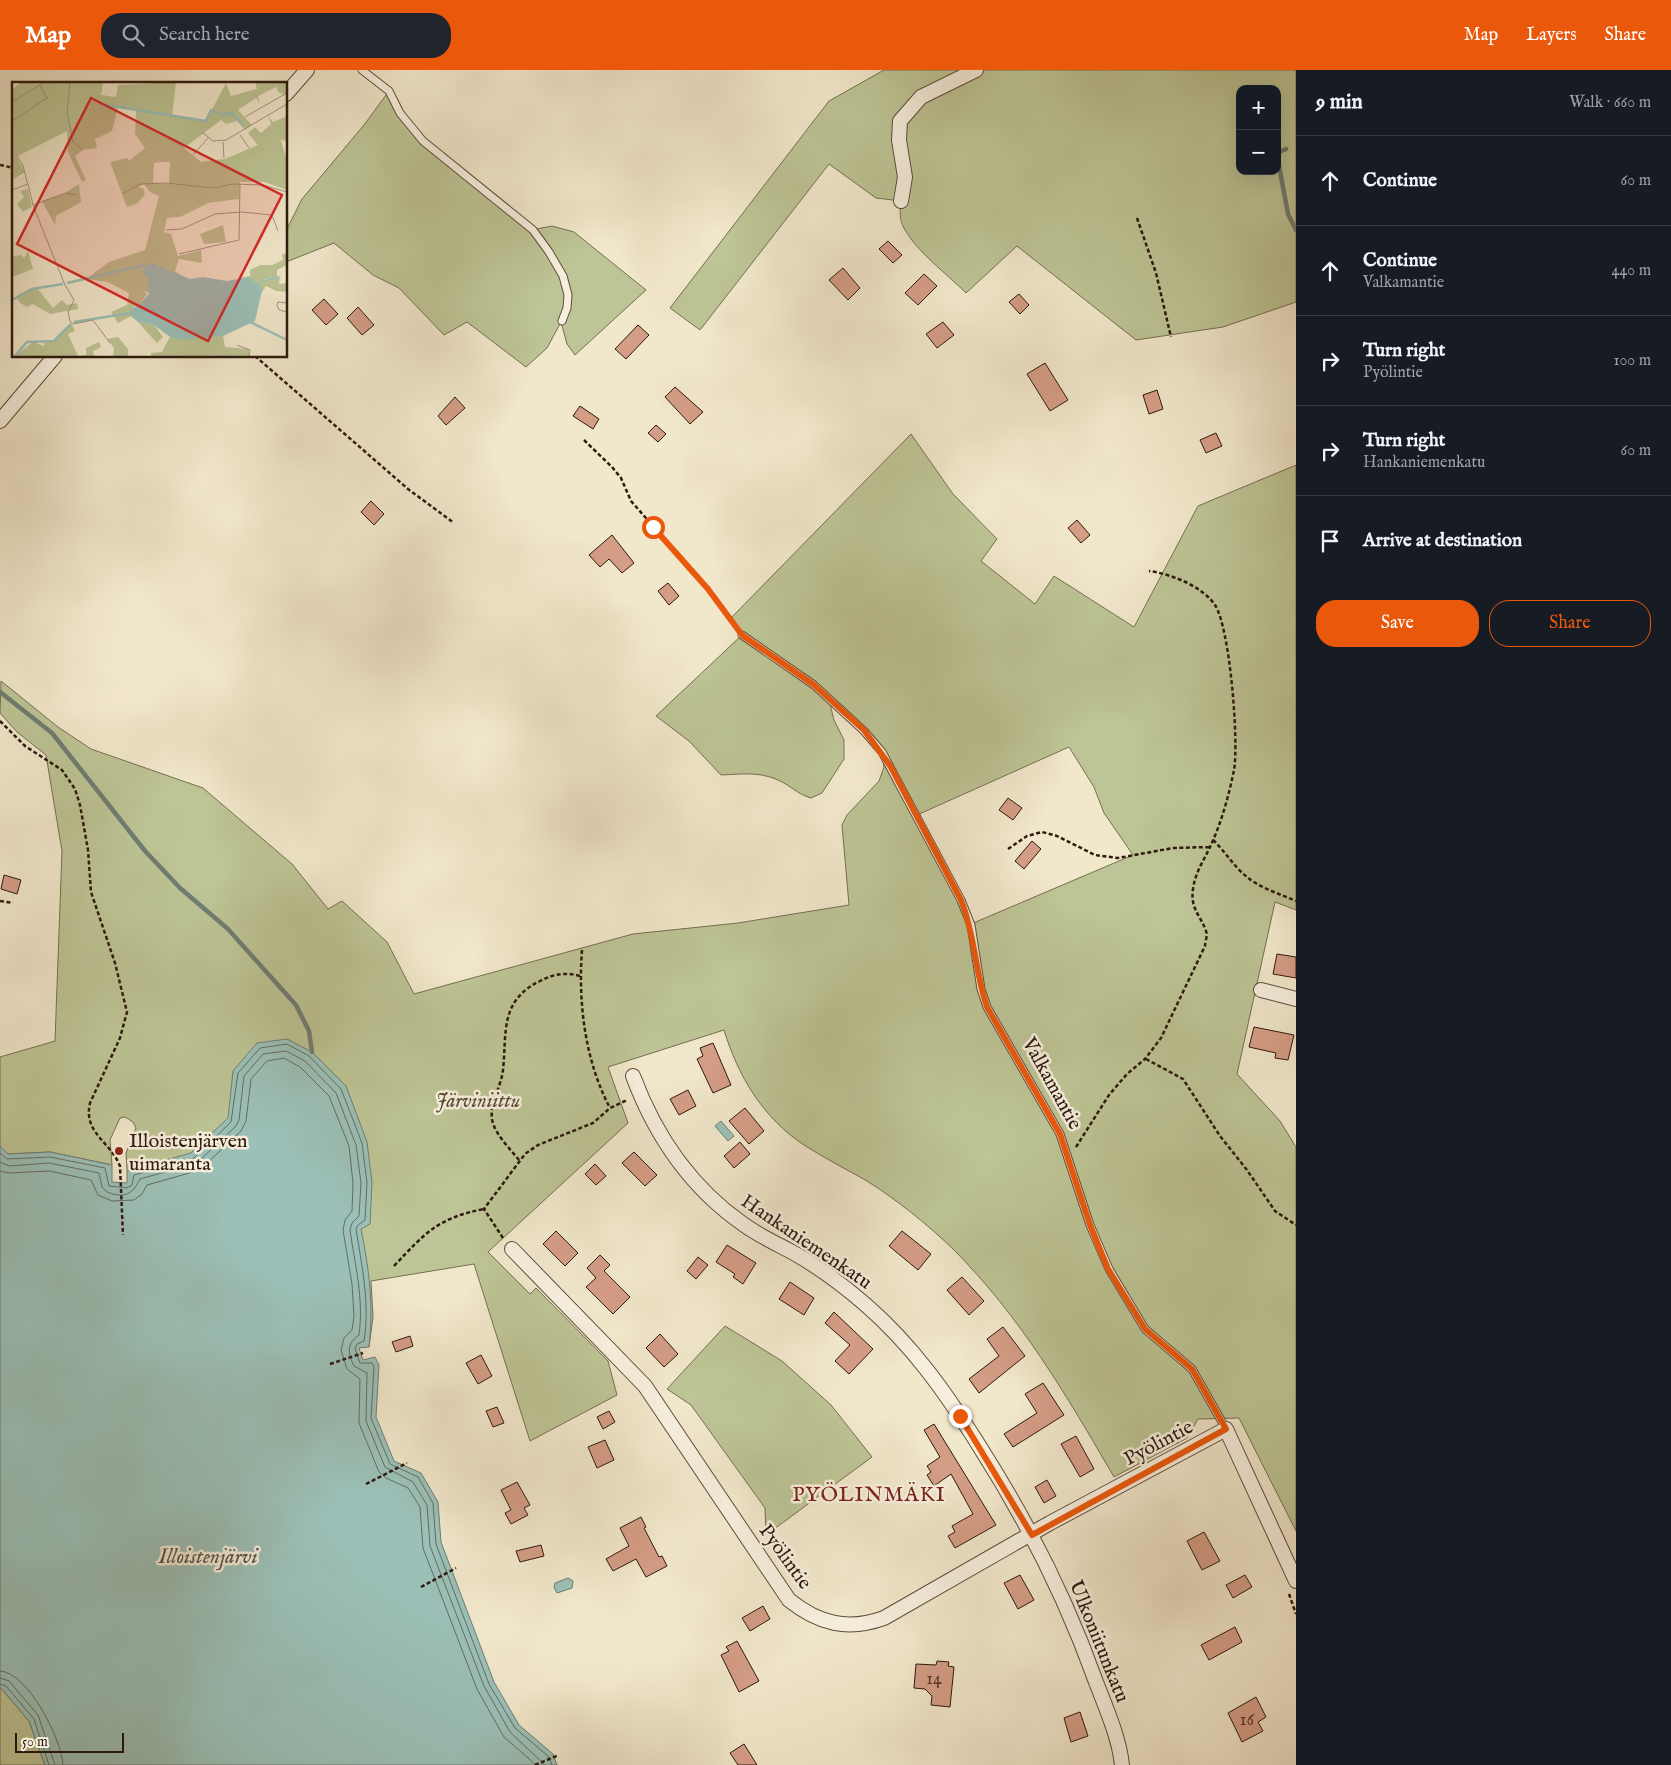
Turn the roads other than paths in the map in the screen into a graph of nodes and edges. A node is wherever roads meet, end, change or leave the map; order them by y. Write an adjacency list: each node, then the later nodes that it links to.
1 (307, 70): 4 (street)
2 (362, 70): 6 (lane)
3 (976, 70): 5 (street)
4 (288, 92)
5 (901, 201)
6 (562, 321)
7 (53, 358): 8 (street)
8 (0, 421)
9 (742, 635): 14 (lane, Valkamantie)
10 (1261, 990): 11 (street)
11 (1296, 999)
12 (633, 1076): 15 (street, Hankaniemenkatu)
13 (509, 1245): 15 (street, Pyölintie)
14 (1226, 1429): 15 (street, Pyölintie); 16 (street, Valkamantie)
15 (1032, 1535): 17 (street, Ulkoniitunkatu)
16 (1296, 1581)
17 (1122, 1765)

